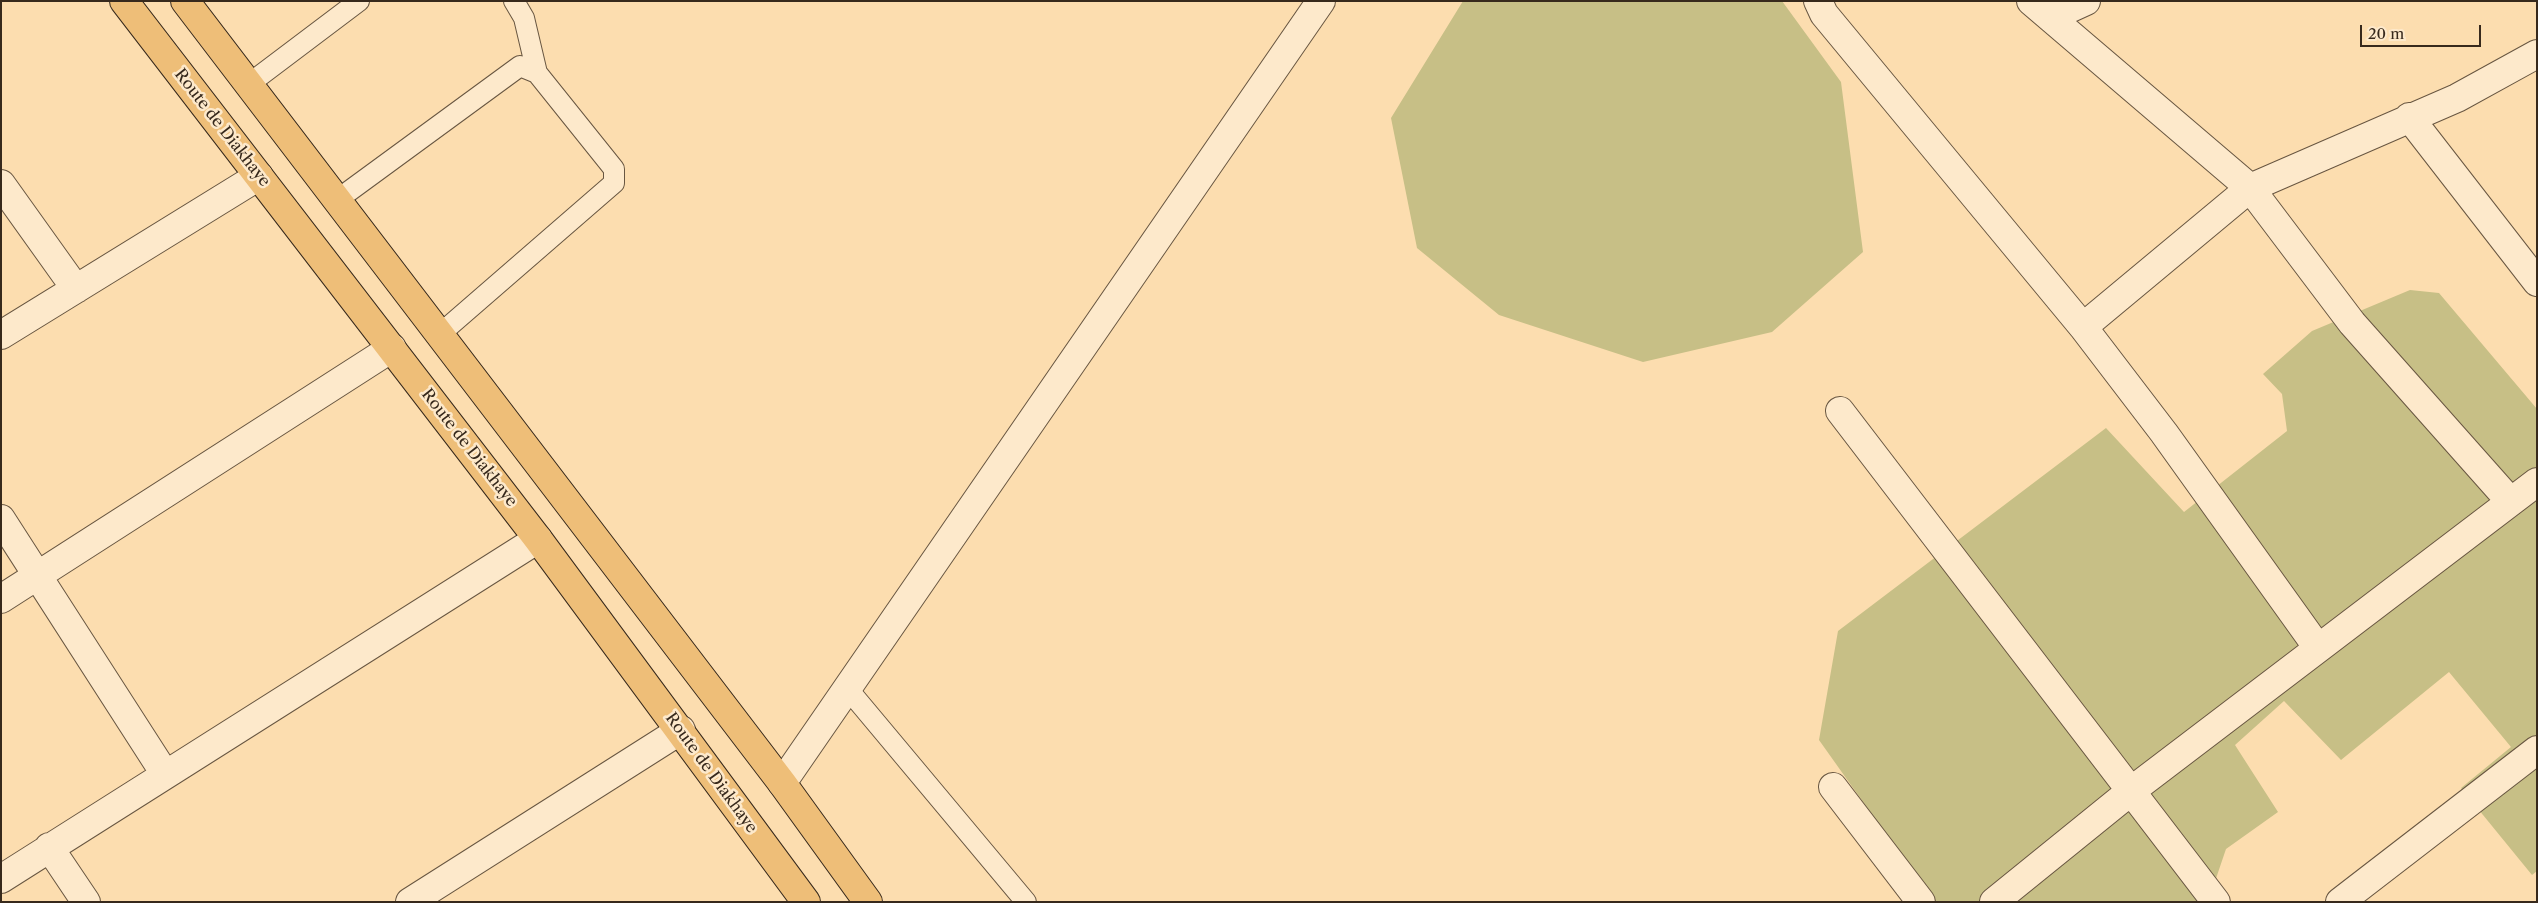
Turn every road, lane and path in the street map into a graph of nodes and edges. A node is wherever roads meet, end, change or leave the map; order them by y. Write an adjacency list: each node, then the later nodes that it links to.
1 (124, 1): 13 (main road, Route de Diakhaye)
2 (185, 1): 11 (main road)
3 (359, 1): 11 (lane)
4 (514, 1): 10 (lane)
5 (1320, 1): 31 (street)
6 (1818, 1): 19 (street)
7 (2086, 1): 8 (street)
8 (2041, 9): 15 (street)
9 (2537, 54): 12 (street)
10 (537, 73): 16 (lane); 20 (lane)
11 (249, 84): 16 (main road)
12 (2409, 117): 15 (street); 17 (street)
13 (259, 176): 18 (street); 22 (main road, Route de Diakhaye)
14 (1, 184): 18 (street)
15 (2250, 188): 19 (street); 25 (street)
16 (337, 200): 20 (main road)
17 (2537, 282)
18 (76, 289): 21 (street)
19 (2083, 327): 30 (street)
20 (440, 334): 35 (main road)
21 (1, 336)
22 (392, 348): 27 (main road, Route de Diakhaye); 28 (street)
23 (1840, 411): 37 (street)
24 (2537, 482): 25 (street)
25 (2510, 501): 30 (street)
26 (1, 519): 28 (street)
27 (538, 539): 32 (main road, Route de Diakhaye); 34 (street)
28 (37, 575): 29 (street); 34 (street)
29 (1, 599)
30 (2318, 648): 37 (street)
31 (848, 688): 35 (street); 44 (lane)
32 (681, 730): 41 (street); 42 (main road, Route de Diakhaye)
33 (2537, 750): 48 (street)
34 (165, 774): 38 (street)
35 (782, 783): 43 (main road)
36 (1833, 787): 45 (street)
37 (2131, 790): 46 (street); 47 (street)
38 (49, 847): 39 (street); 40 (street)
39 (1, 879)
40 (86, 902)
41 (410, 902)
42 (806, 902)
43 (868, 902)
44 (1026, 902)
45 (1921, 902)
46 (1994, 902)
47 (2216, 902)
48 (2340, 902)

